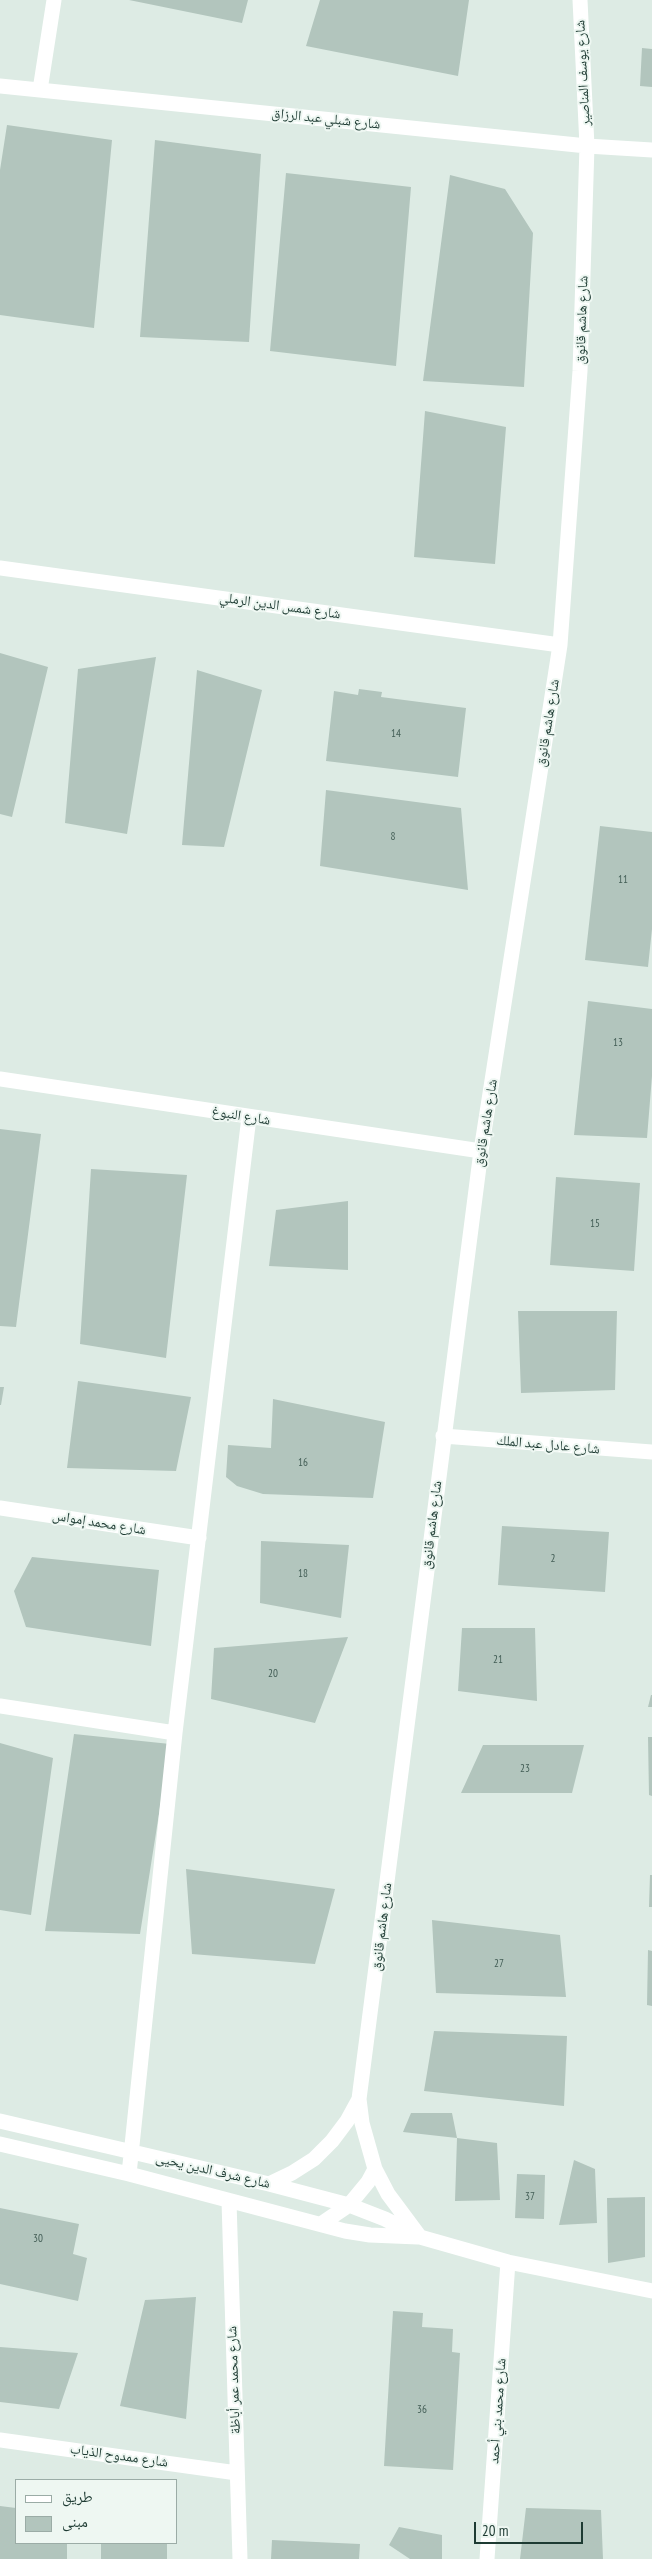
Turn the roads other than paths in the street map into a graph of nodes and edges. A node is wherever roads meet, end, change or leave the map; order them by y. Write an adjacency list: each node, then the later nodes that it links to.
1 (54, 0): 4 (street)
2 (580, 0): 5 (street, شارع يوسف المناصير)
3 (0, 86): 4 (street, شارع شبلي عبد الرزاق)
4 (40, 90): 5 (street, شارع شبلي عبد الرزاق)
5 (587, 146): 6 (street, شارع شبلي عبد الرزاق); 8 (street, شارع هاشم قانوق)
6 (652, 150)
7 (0, 568): 8 (street, شارع شمس الدين الرملي)
8 (560, 645): 11 (street, شارع هاشم قانوق)
9 (0, 1080): 10 (street, شارع النبوغ)
10 (249, 1117): 11 (street, شارع النبوغ); 15 (street)
11 (481, 1152): 12 (street, شارع هاشم قانوق)
12 (443, 1436): 13 (street, شارع عادل عبد الملك); 18 (street, شارع هاشم قانوق)
13 (652, 1452)
14 (0, 1508): 15 (street, شارع محمد إمواس)
15 (199, 1538): 17 (street)
16 (0, 1706): 17 (street)
17 (175, 1733): 21 (street)
18 (360, 2099): 22 (street, شارع هاشم قانوق); 24 (street, شارع هاشم قانوق)
19 (0, 2121): 21 (street, شارع شرف الدين يحيى)
20 (0, 2144): 23 (street, شارع شرف الدين يحيى)
21 (132, 2152): 23 (street); 24 (street, شارع شرف الدين يحيى)
22 (375, 2169): 26 (street); 28 (street, شارع هاشم قانوق)
23 (130, 2174): 25 (street, شارع شرف الدين يحيى)
24 (269, 2184): 26 (street, شارع شرف الدين يحيى)
25 (229, 2201): 27 (street, شارع شرف الدين يحيى); 32 (street, شارع محمد عمر أباظة)
26 (349, 2205): 27 (street); 28 (street, شارع شرف الدين يحيى)
27 (321, 2224): 28 (street, شارع شرف الدين يحيى)
28 (420, 2238): 29 (street, شارع شرف الدين يحيى)
29 (508, 2262): 30 (street, شارع شرف الدين يحيى); 34 (street, شارع محمد بني أحمد)
30 (652, 2291)
31 (0, 2440): 32 (street, شارع ممدوح الذياب)
32 (237, 2472): 33 (street, شارع محمد عمر أباظة)
33 (240, 2559)
34 (487, 2559)

